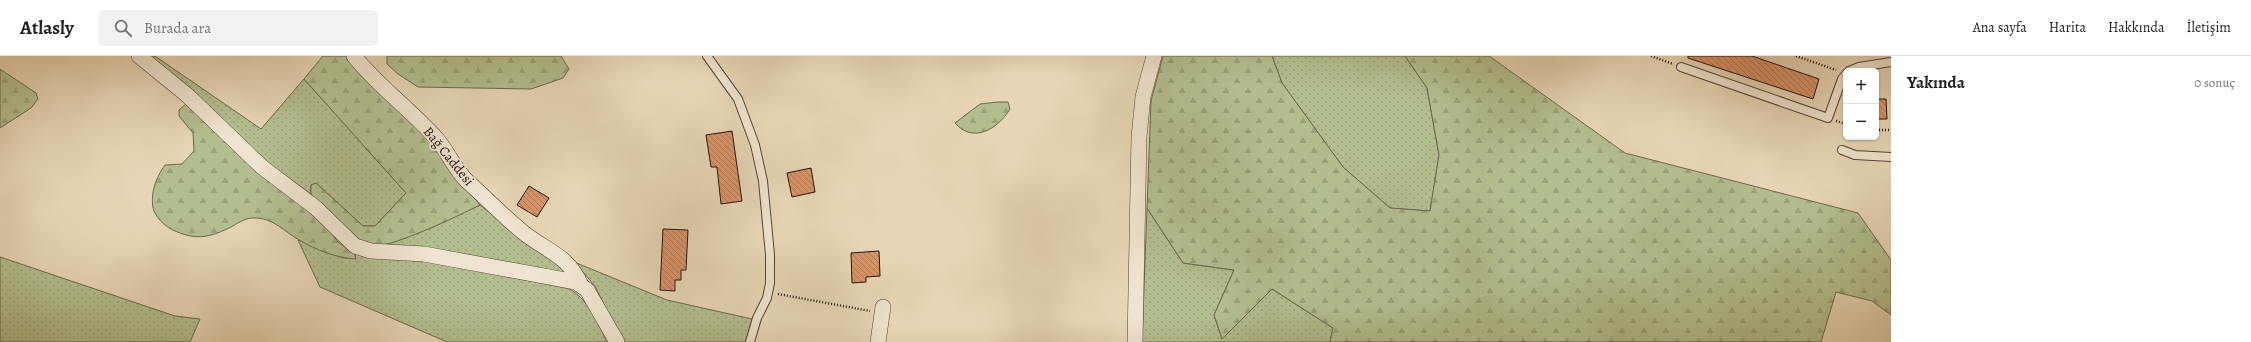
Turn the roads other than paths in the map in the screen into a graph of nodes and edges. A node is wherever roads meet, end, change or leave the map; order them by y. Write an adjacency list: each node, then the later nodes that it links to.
1 (139, 56): 11 (street)
2 (354, 56): 11 (street, Bağ Caddesi)
3 (707, 56): 14 (lane)
4 (1154, 56): 16 (street)
5 (1891, 62): 7 (lane)
6 (1681, 67): 8 (lane)
7 (1856, 68)
8 (1842, 72)
9 (1842, 150): 10 (lane)
10 (1891, 157)
11 (581, 285): 13 (street)
12 (883, 310): 15 (street)
13 (617, 342)
14 (750, 342)
15 (878, 342)
16 (1135, 342)

